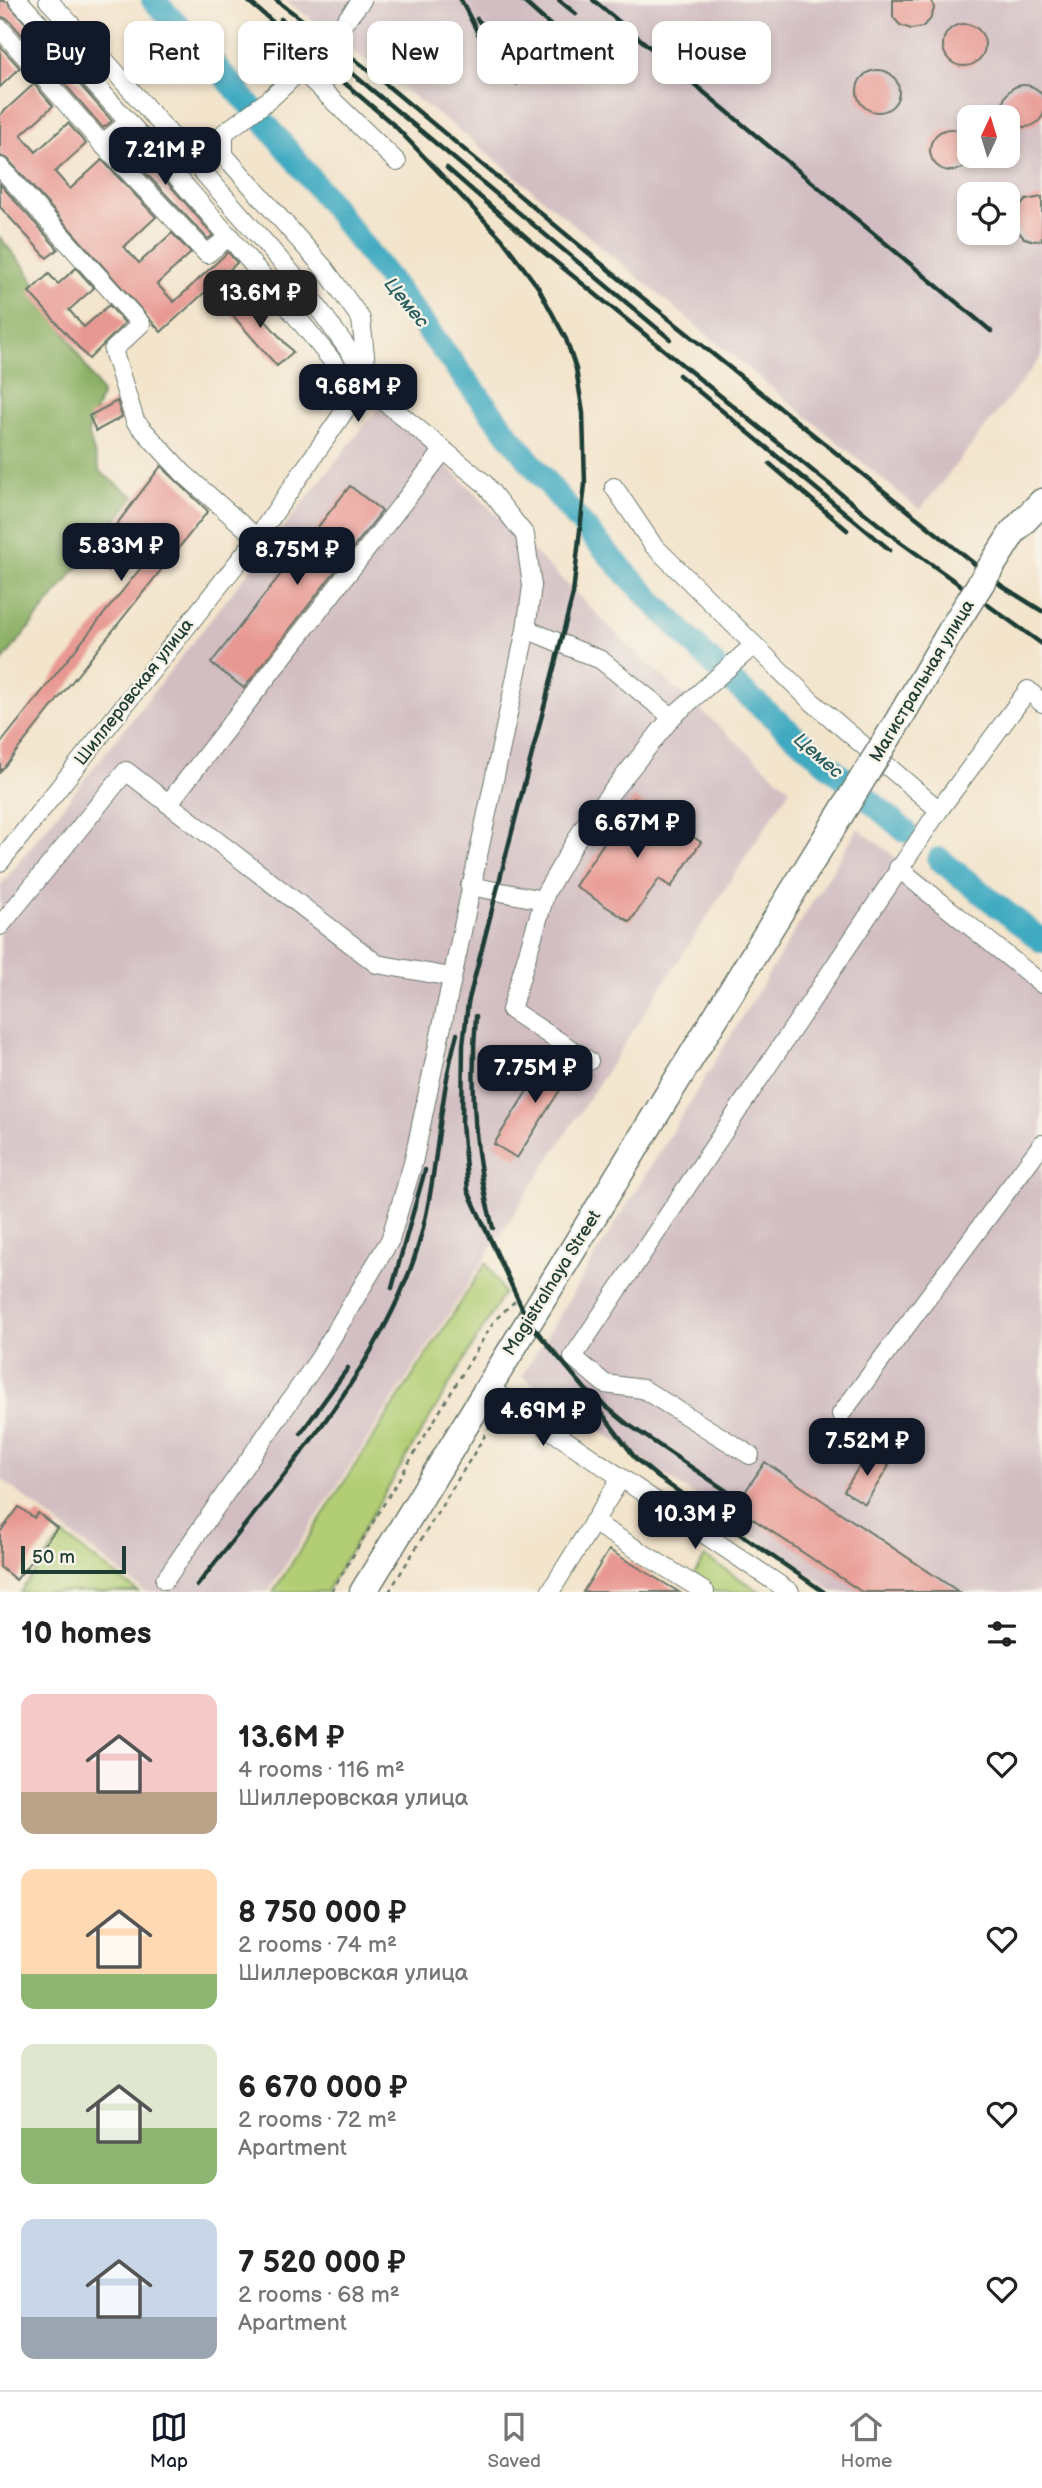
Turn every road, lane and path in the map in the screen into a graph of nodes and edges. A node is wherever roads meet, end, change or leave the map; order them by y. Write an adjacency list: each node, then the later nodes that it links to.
1 (18, 0): 8 (street)
2 (48, 0): 13 (street)
3 (362, 0): 4 (street)
4 (345, 21)
5 (0, 28): 9 (street)
6 (286, 84): 13 (street)
7 (316, 84): 10 (street)
8 (129, 122): 9 (street); 12 (street)
9 (102, 144): 12 (street)
10 (397, 162)
11 (0, 167): 17 (street)
12 (230, 236): 13 (street)
13 (362, 384): 14 (street); 17 (street, Шиллеровская улица)
14 (444, 450): 18 (street); 22 (street)
15 (614, 487): 19 (street)
16 (1042, 502): 29 (highway, Магистральная улица, bridge)
17 (257, 538): 24 (street, Шиллеровская улица)
18 (526, 629): 21 (street); 26 (street)
19 (754, 645): 21 (street); 23 (street)
20 (1042, 703): 23 (street)
21 (671, 717): 27 (street)
22 (168, 804): 28 (street); 30 (street)
23 (939, 810): 25 (street)
24 (0, 862)
25 (898, 868): 31 (street); 37 (street)
26 (470, 886): 27 (street); 30 (street)
27 (543, 900): 32 (street)
28 (0, 926)
29 (742, 974): 34 (highway, Magistralnaya Street)
30 (451, 977): 40 (street)
31 (1042, 985)
32 (589, 1061)
33 (1042, 1144): 36 (street)
34 (531, 1298): 35 (highway, Magistralnaya Street); 43 (path)
35 (487, 1387): 38 (street); 41 (highway, Magistralnaya Street)
36 (841, 1414)
37 (750, 1455)
38 (621, 1478): 39 (street); 42 (street)
39 (593, 1522): 44 (street); 45 (street)
40 (165, 1580)
41 (366, 1591)
42 (786, 1591)
43 (331, 1592)
44 (550, 1592)
45 (705, 1592)

